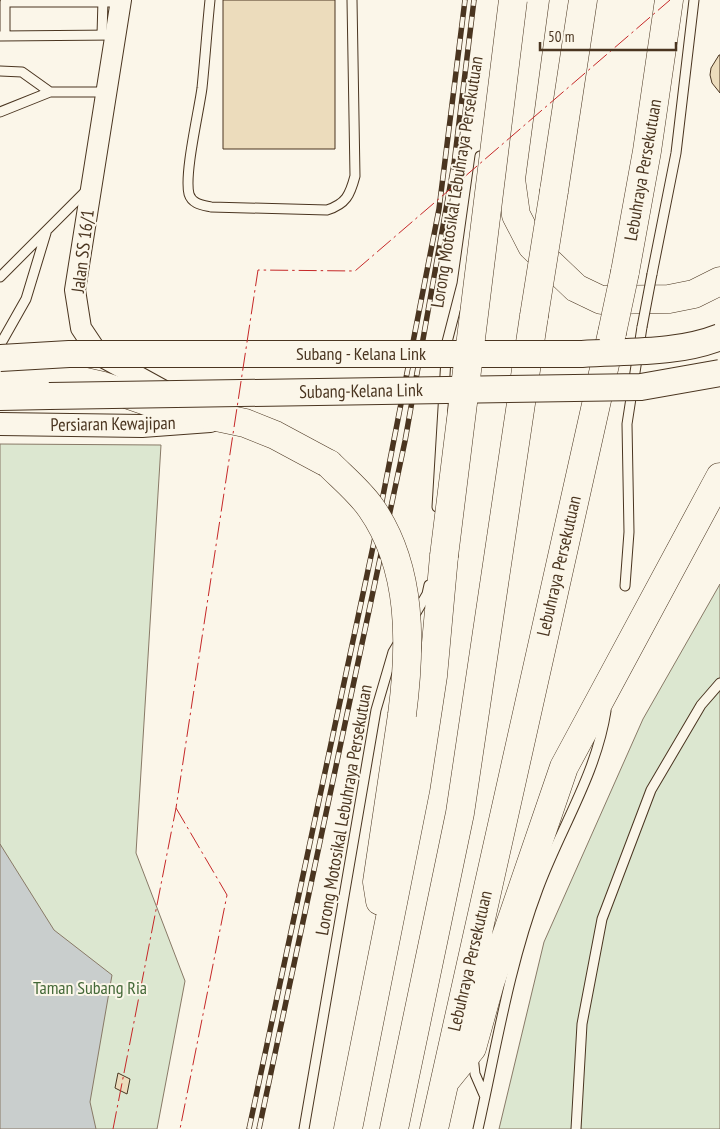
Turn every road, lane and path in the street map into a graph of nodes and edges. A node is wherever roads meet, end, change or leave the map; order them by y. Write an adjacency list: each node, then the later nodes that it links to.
1 (210, 0): 2 (lane)
2 (352, 0)
3 (513, 0): 34 (highway, bridge)
4 (536, 0): 16 (highway)
5 (583, 0): 44 (highway, bridge)
6 (669, 0): 40 (highway, Lebuhraya Persekutuan, bridge)
7 (694, 0): 35 (lane, bridge)
8 (112, 1): 9 (street, Jalan SS 16/1); 10 (lane)
9 (109, 35): 10 (lane); 14 (street, Jalan SS 16/1)
10 (2, 36)
11 (0, 72): 13 (lane)
12 (490, 82): 16 (lane)
13 (50, 92): 14 (lane); 15 (lane)
14 (107, 92): 18 (street, Jalan SS 16/1)
15 (0, 112)
16 (520, 117): 21 (highway)
17 (481, 146): 33 (lane, Lorong Motosikal Lebuhraya Persekutuan)
18 (92, 185): 19 (lane); 30 (street, Jalan SS 16/1)
19 (47, 230): 20 (lane); 23 (lane)
20 (0, 277)
21 (720, 281)
22 (720, 337): 25 (main road, Subang - Kelana Link, bridge)
23 (0, 345)
24 (0, 352): 25 (main road, bridge)
25 (69, 354): 26 (main road, Subang - Kelana Link, bridge)
26 (0, 358)
27 (720, 373): 29 (main road, Subang-Kelana Link, bridge)
28 (0, 376): 30 (highway)
29 (0, 397)
30 (226, 420): 31 (main road, Persiaran Kewajipan); 38 (highway, bridge)
31 (0, 424)
32 (720, 477): 39 (highway)
33 (436, 521)
34 (437, 566): 38 (highway); 42 (lane, Lorong Motosikal Lebuhraya Persekutuan)
35 (625, 586)
36 (720, 683): 47 (lane)
37 (608, 694): 41 (lane)
38 (385, 934): 43 (highway)
39 (472, 1048): 40 (highway); 41 (lane)
40 (443, 1084): 45 (highway, Lebuhraya Persekutuan)
41 (485, 1097): 46 (lane)
42 (304, 1129)
43 (348, 1129)
44 (394, 1129)
45 (434, 1129)
46 (478, 1129)
47 (576, 1129)

